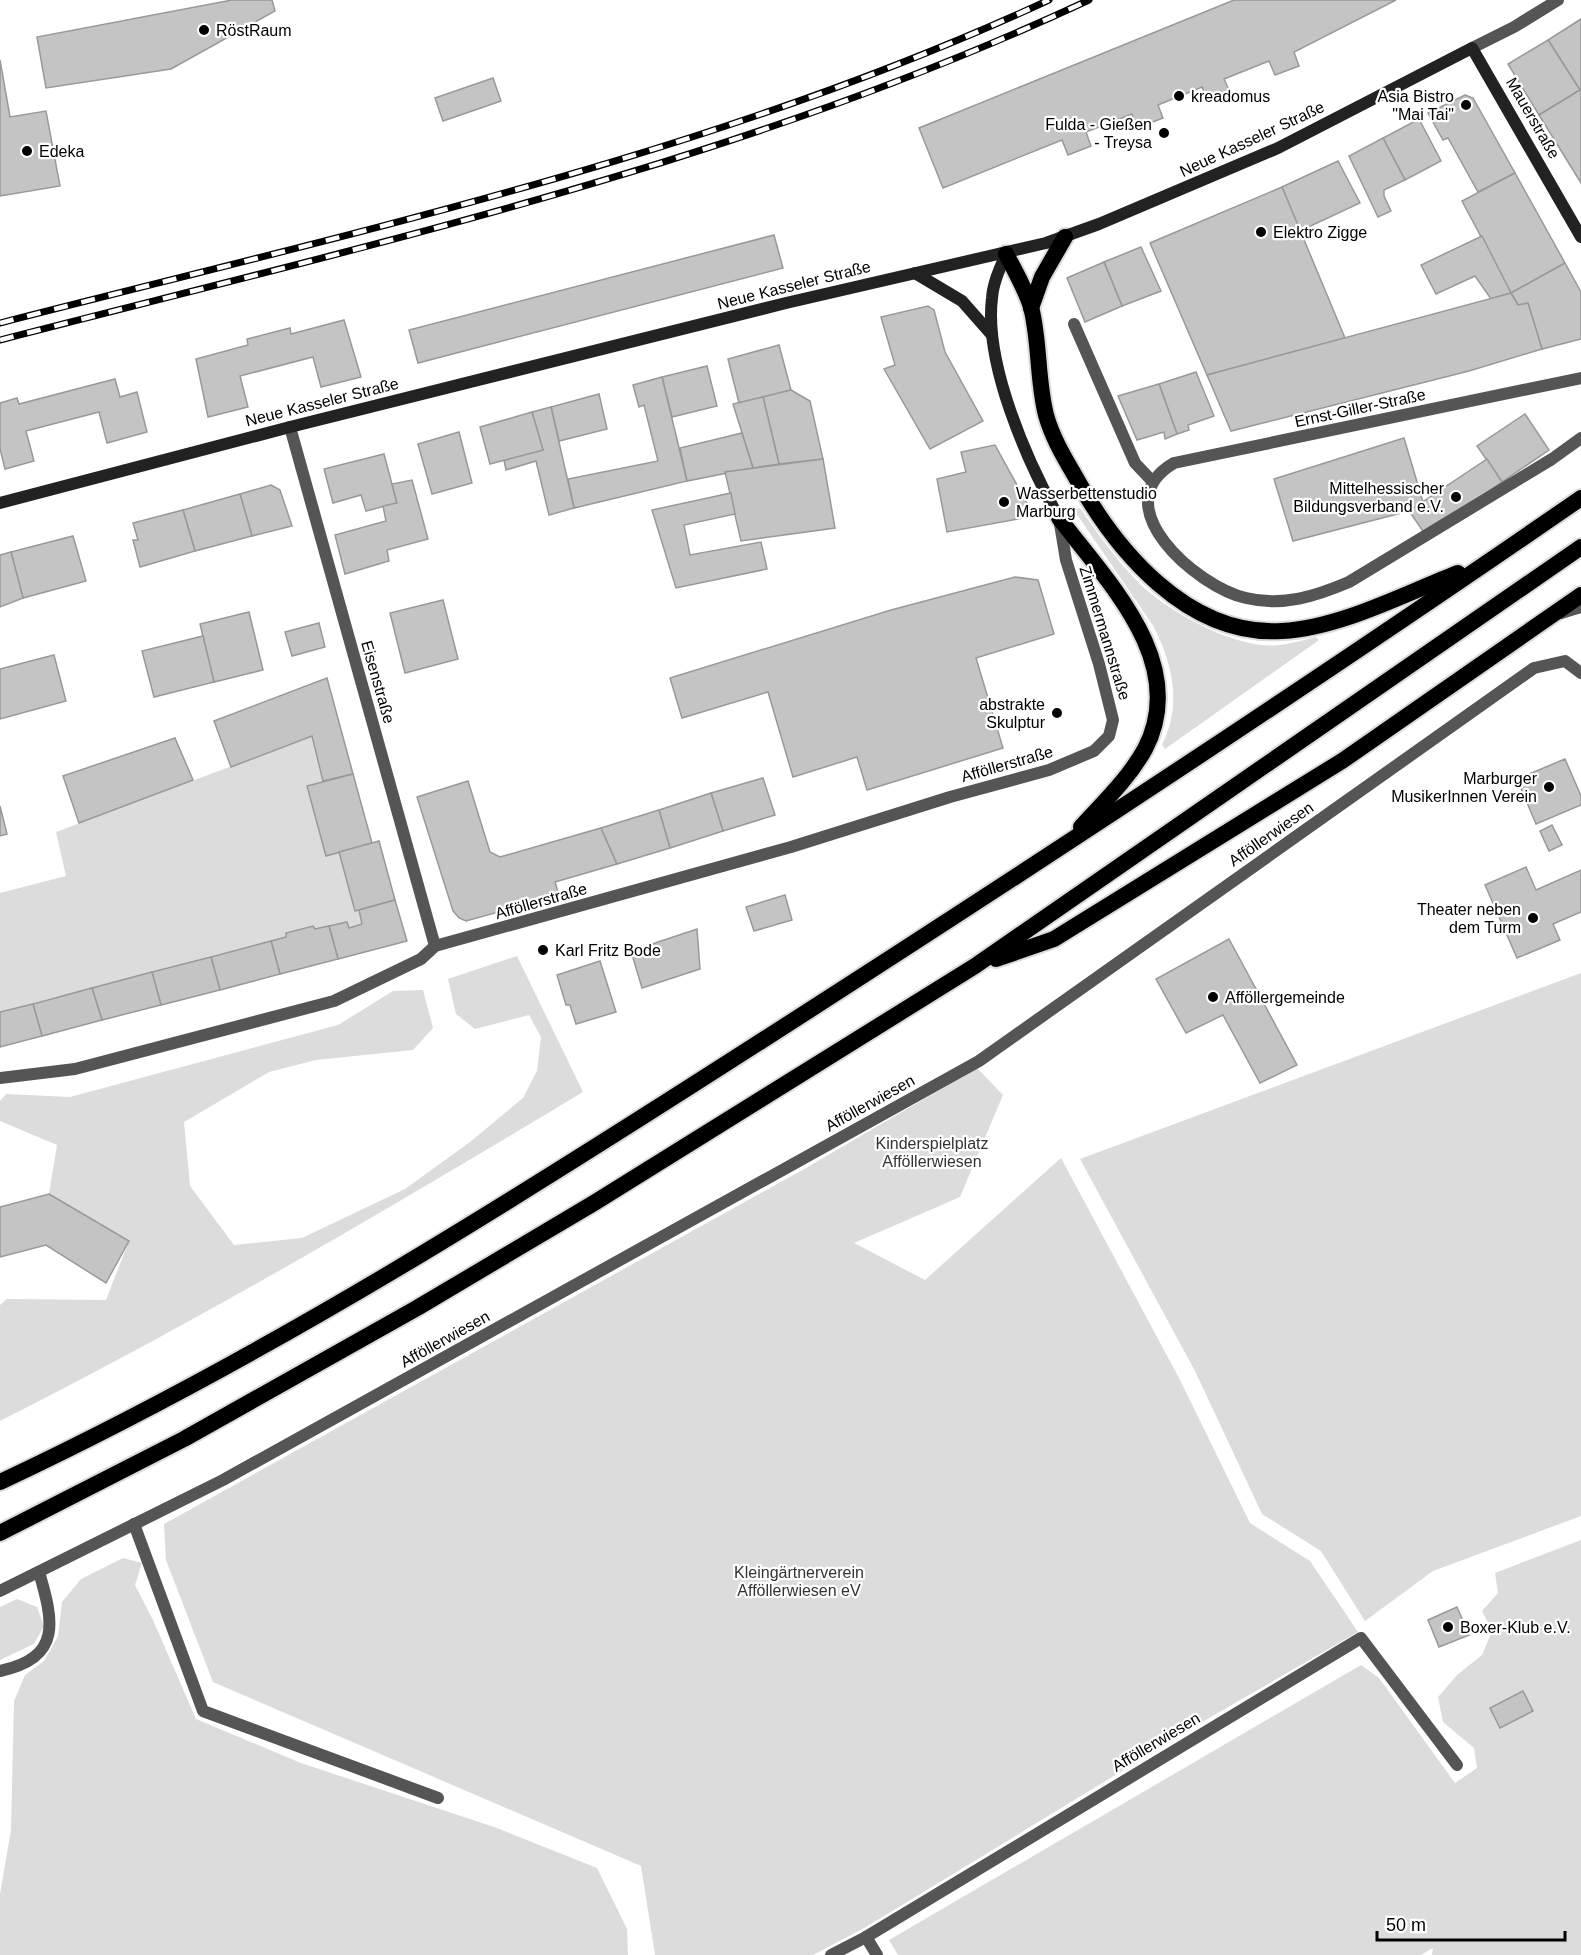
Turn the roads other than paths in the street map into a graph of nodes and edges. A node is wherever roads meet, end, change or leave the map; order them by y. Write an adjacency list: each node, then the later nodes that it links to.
1 (1558, 0): 2 (street, Neue Kasseler Straße)
2 (1472, 48): 3 (main road, Neue Kasseler Straße); 4 (main road, Mauerstraße)
3 (1065, 237): 5 (main road, Neue Kasseler Straße); 7 (highway)
4 (1581, 237)
5 (1006, 254): 6 (main road, Neue Kasseler Straße); 7 (highway); 9 (main road)
6 (915, 273): 9 (main road); 11 (main road, Neue Kasseler Straße)
7 (1031, 308): 18 (highway)
8 (1074, 324): 13 (street)
9 (992, 335): 16 (main road)
10 (1581, 378): 13 (street, Ernst-Giller-Straße)
11 (290, 427): 15 (main road, Neue Kasseler Straße); 25 (street, Eisenstraße)
12 (1581, 438): 13 (street)
13 (1152, 481)
14 (1581, 498): 18 (highway)
15 (0, 503)
16 (1059, 518): 23 (street, Zimmermannstraße); 24 (highway)
17 (1581, 547): 26 (highway)
18 (1487, 562): 24 (highway)
19 (1581, 595): 21 (highway)
20 (1581, 607): 21 (street)
21 (1551, 616): 26 (highway)
22 (1581, 673): 29 (street, Afföllerwiesen)
23 (1094, 751): 25 (street, Afföllerstraße)
24 (1060, 849): 28 (highway)
25 (435, 946): 27 (street, Afföllerstraße)
26 (975, 966): 30 (highway)
27 (0, 1078)
28 (0, 1482)
29 (134, 1524): 31 (street, Afföllerwiesen); 35 (street)
30 (0, 1533)
31 (39, 1572): 32 (street, Afföllerwiesen); 33 (street)
32 (0, 1591)
33 (0, 1671)
34 (1457, 1765): 36 (street, Afföllerwiesen)
35 (438, 1798)
36 (866, 1936): 37 (street, Afföllerwiesen); 38 (street)
37 (831, 1955)
38 (877, 1955)

